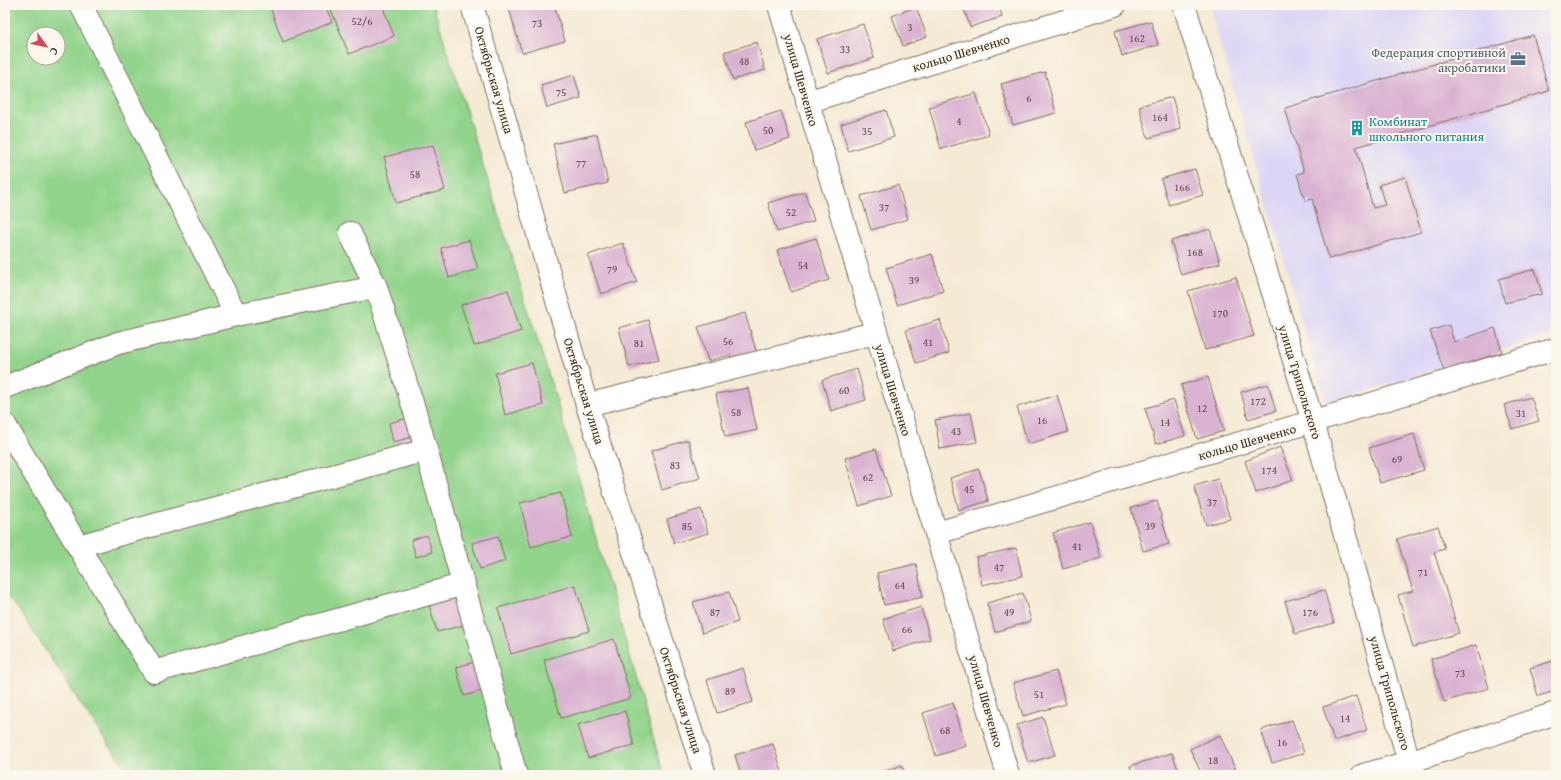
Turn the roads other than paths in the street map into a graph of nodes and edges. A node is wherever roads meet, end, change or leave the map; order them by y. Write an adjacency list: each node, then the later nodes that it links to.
1 (81, 5): 9 (street)
2 (472, 5): 13 (street, Октябрьская улица)
3 (779, 5): 6 (street, улица Шевченко)
4 (1115, 5): 6 (street, кольцо Шевченко)
5 (1184, 5): 14 (street, улица Трипольского)
6 (807, 102): 10 (street, улица Шевченко)
7 (350, 233): 8 (street)
8 (376, 287): 9 (street); 16 (street)
9 (236, 315): 12 (street)
10 (875, 333): 13 (street); 17 (street, улица Шевченко)
11 (1556, 349): 14 (street, кольцо Шевченко)
12 (5, 387)
13 (588, 405): 23 (street, Октябрьская улица)
14 (1313, 422): 17 (street, кольцо Шевченко); 21 (street, улица Трипольского)
15 (5, 425): 18 (street)
16 (426, 450): 18 (street); 19 (street)
17 (937, 533): 24 (street, улица Шевченко)
18 (78, 546): 19 (street)
19 (464, 584): 22 (street)
20 (1556, 713): 21 (street)
21 (1412, 768): 25 (street)
22 (516, 775)
23 (705, 775)
24 (1008, 775)
25 (1363, 775)

